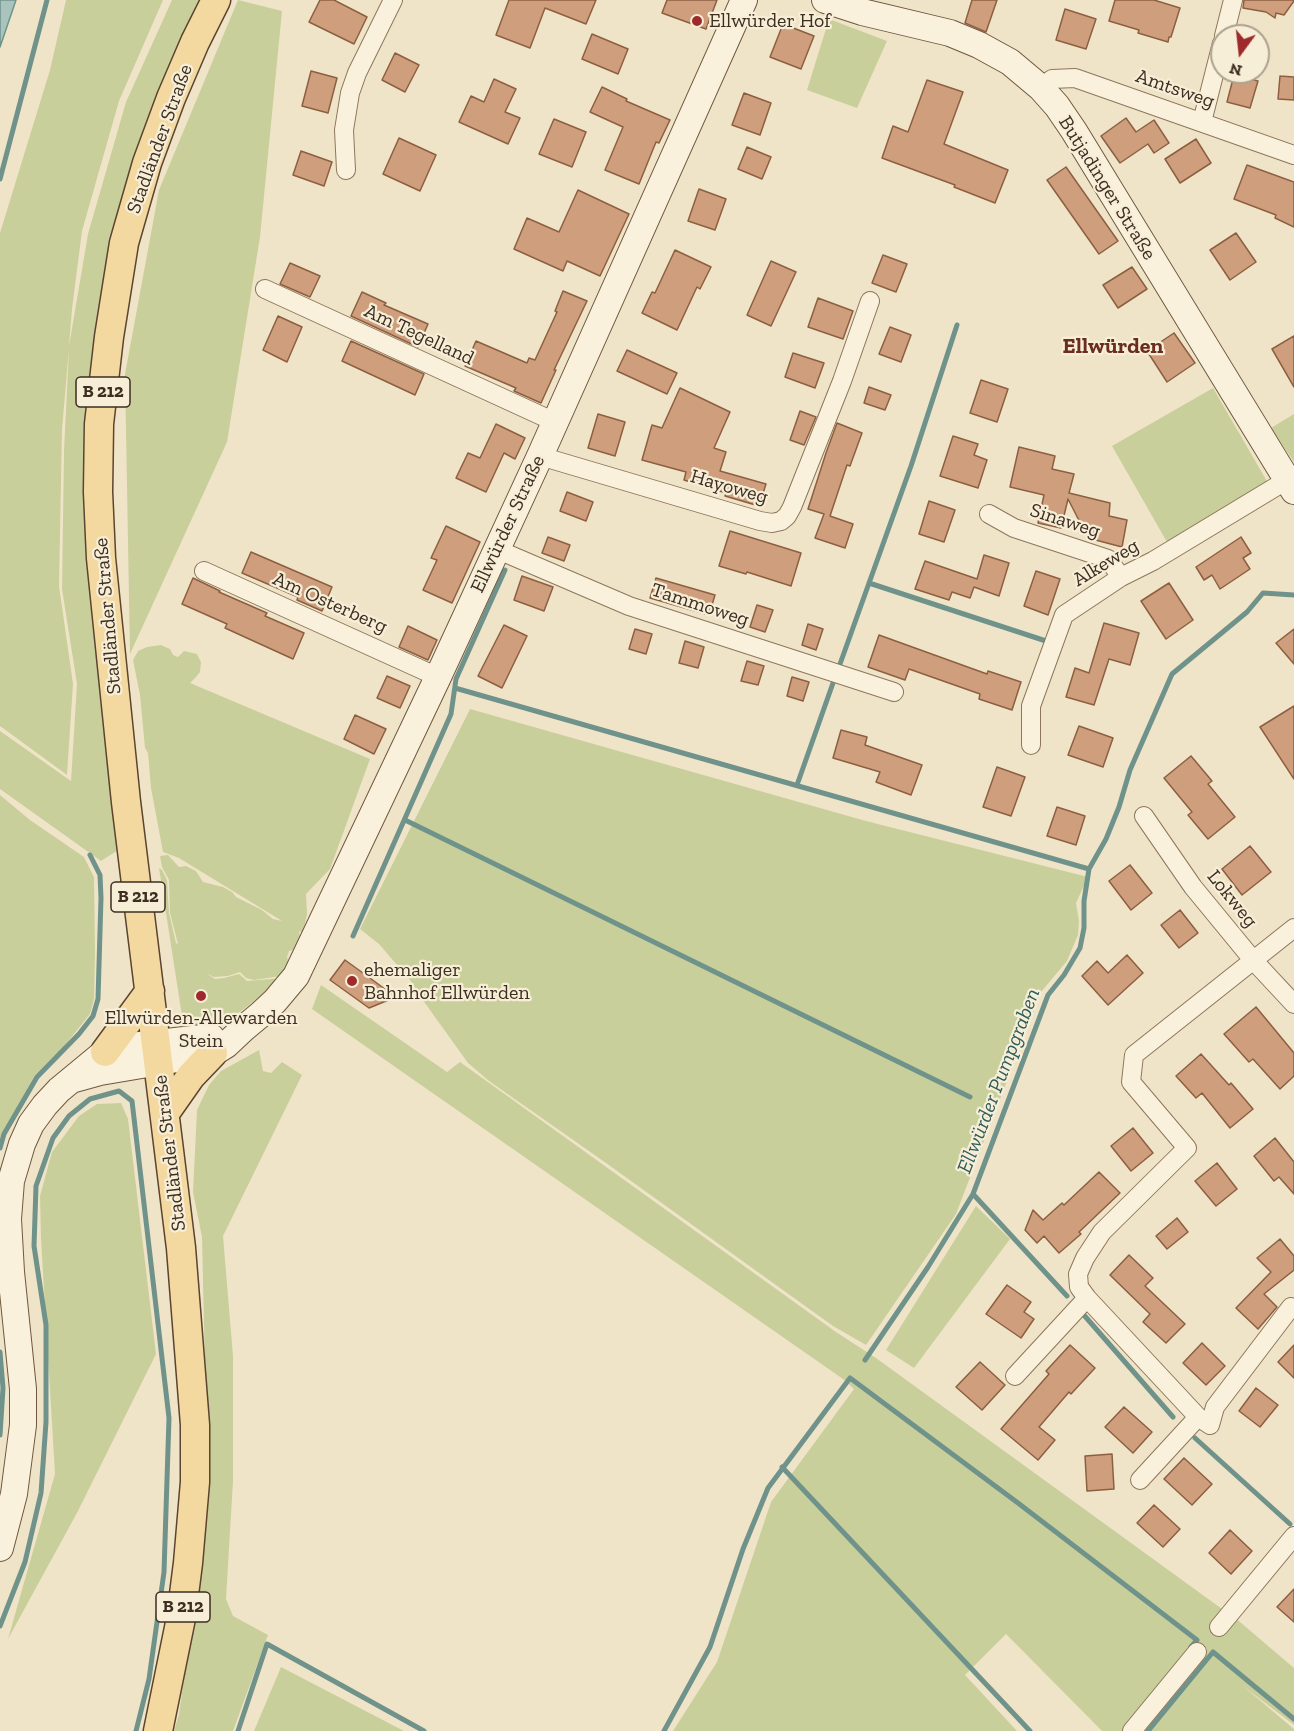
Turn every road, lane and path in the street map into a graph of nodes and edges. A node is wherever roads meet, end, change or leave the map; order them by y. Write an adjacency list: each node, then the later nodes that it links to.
1 (216, 0): 27 (main road, Stadländer Straße / B 212)
2 (393, 0): 11 (street)
3 (744, 0): 14 (street, Ellwürder Straße)
4 (825, 0): 8 (street, Butjadinger Straße)
5 (1233, 0): 6 (street)
6 (1227, 24)
7 (1212, 84): 9 (street)
8 (1041, 88): 9 (street, Amtsweg); 16 (street, Butjadinger Straße)
9 (1202, 122): 10 (street, Amtsweg)
10 (1294, 155)
11 (346, 170)
12 (265, 289): 14 (street, Am Tegelland)
13 (870, 301): 15 (street, Hayoweg)
14 (555, 422): 15 (street, Ellwürder Straße)
15 (540, 456): 18 (street, Ellwürder Straße)
16 (1291, 486): 20 (street, Alkeweg)
17 (989, 514): 20 (street, Sinaweg)
18 (496, 549): 21 (street, Ellwürder Straße); 22 (street, Tammoweg)
19 (204, 571): 21 (street, Am Osterberg)
20 (1121, 577): 23 (street, Alkeweg)
21 (438, 677): 29 (street, Ellwürder Straße)
22 (894, 692)
23 (1031, 745)
24 (1144, 816): 26 (street, Lokweg)
25 (1294, 928): 26 (street)
26 (1253, 960): 28 (street, Lokweg); 35 (street)
27 (150, 991): 30 (main road); 31 (main road, Stadländer Straße / B 212)
28 (1294, 1004)
29 (243, 1029): 31 (street, Ellwürder Straße); 32 (street, Ellwürder Straße)
30 (105, 1052): 31 (street); 33 (street)
31 (158, 1052): 32 (street, Ellwürder Straße); 33 (street); 34 (main road, Stadländer Straße / B 212)
32 (213, 1053): 34 (main road)
33 (71, 1080): 41 (street)
34 (165, 1113): 44 (main road, Stadländer Straße / B 212)
35 (1087, 1298): 37 (street); 38 (street)
36 (1291, 1307): 38 (street)
37 (1015, 1376)
38 (1204, 1421): 39 (street)
39 (1140, 1480)
40 (1294, 1536): 42 (street)
41 (0, 1548)
42 (1220, 1627)
43 (1197, 1652): 45 (street)
44 (158, 1731)
45 (1132, 1731)

